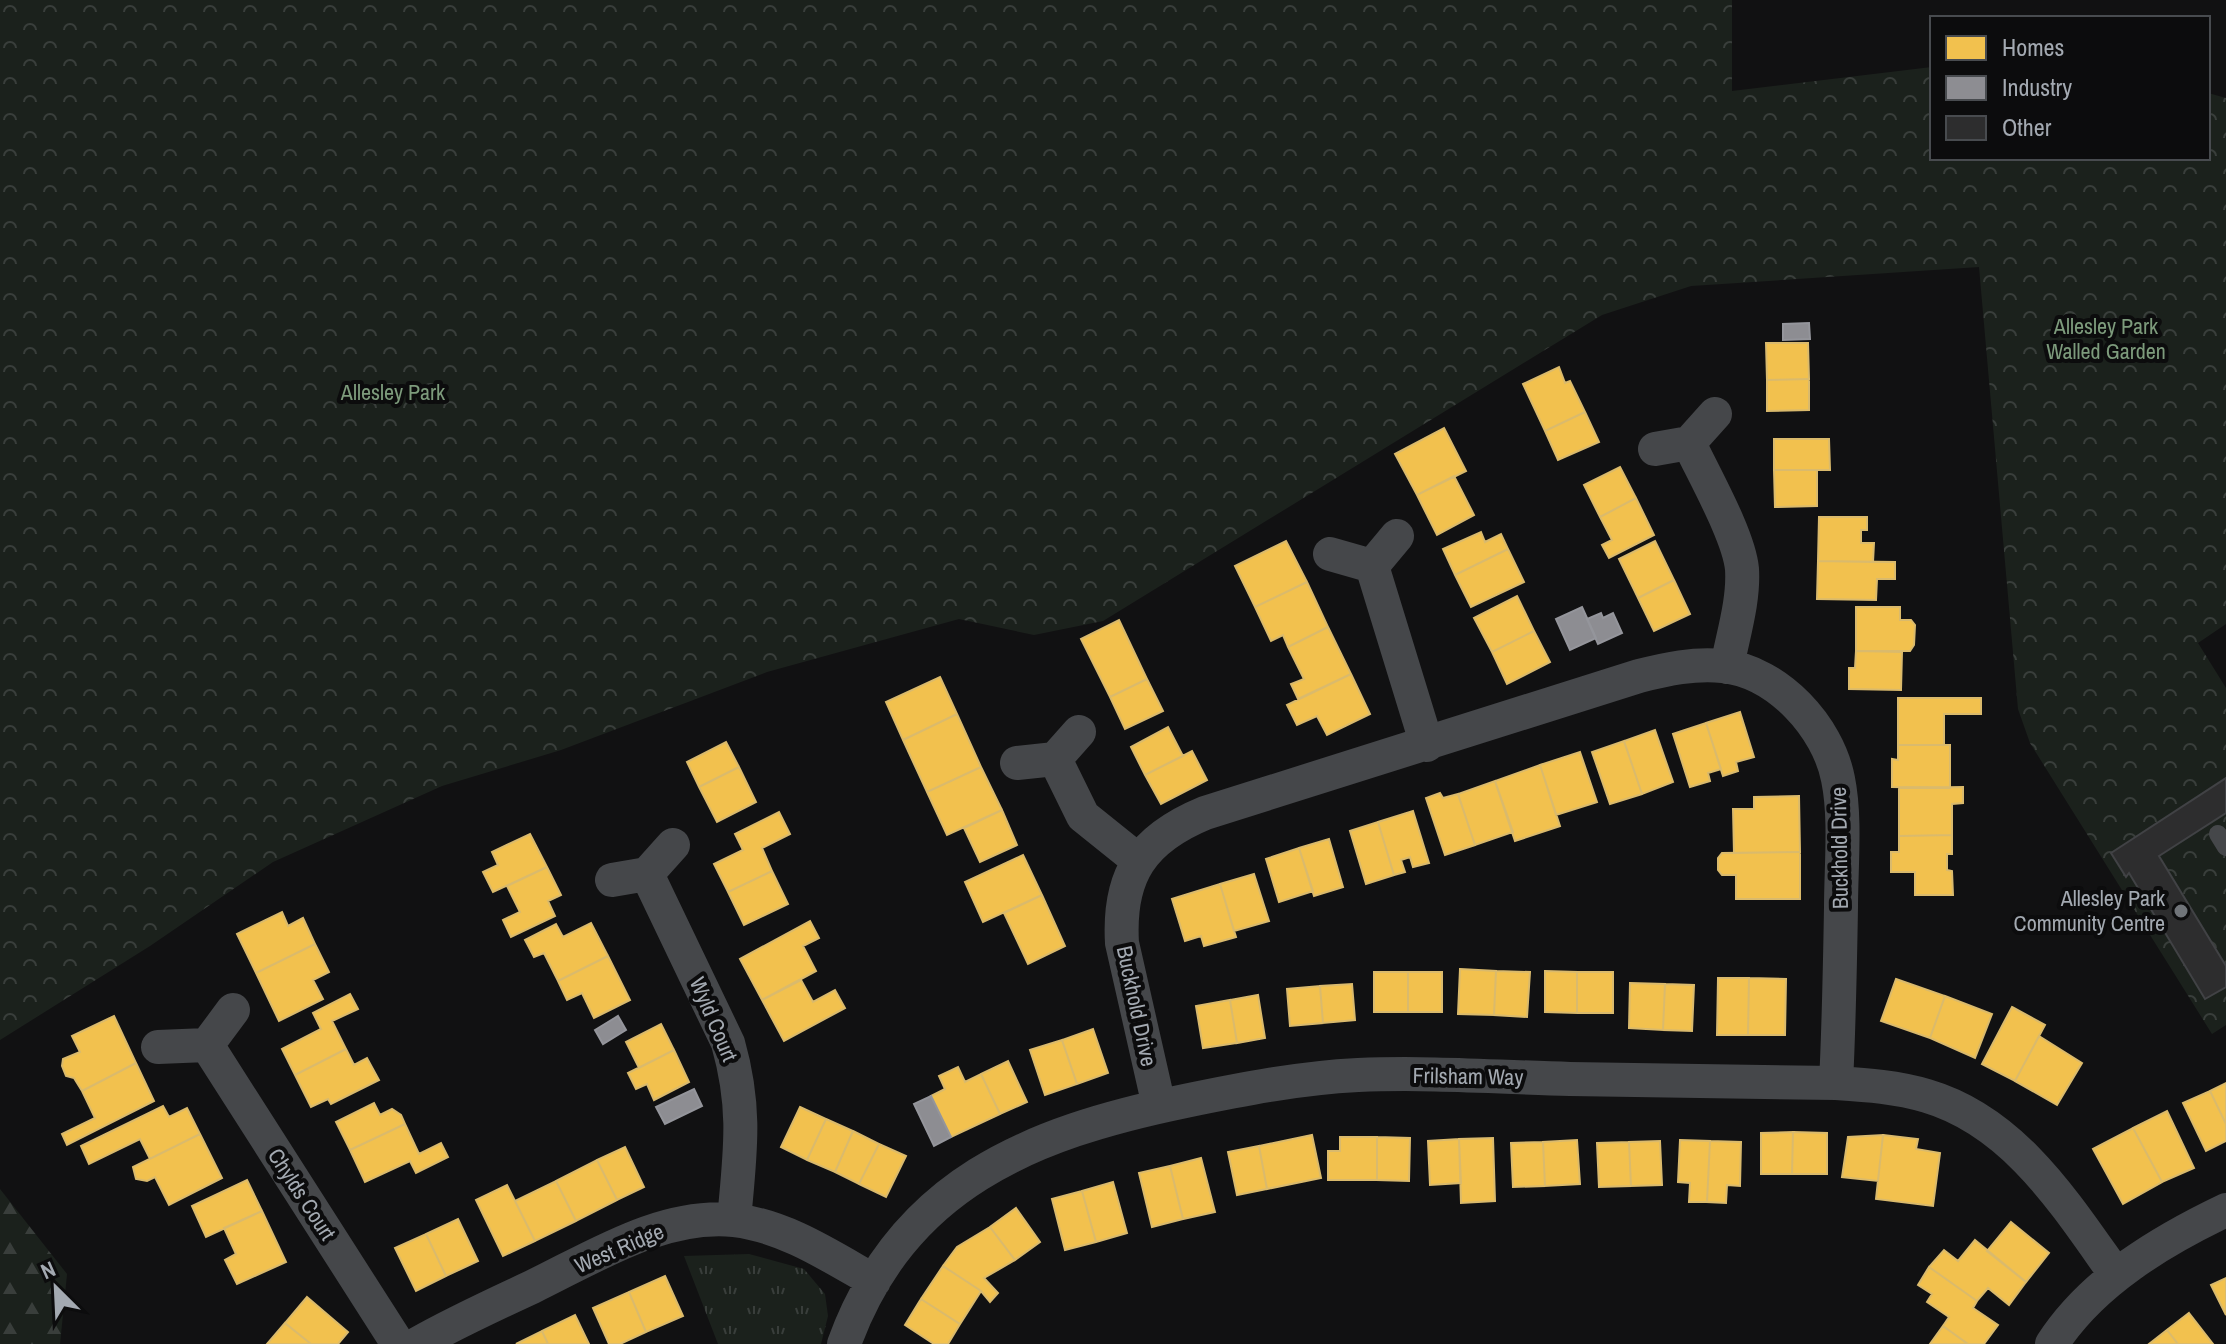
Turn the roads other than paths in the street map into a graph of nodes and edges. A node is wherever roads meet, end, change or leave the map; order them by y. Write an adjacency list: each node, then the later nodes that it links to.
1 (1715, 414): 2 (street)
2 (1689, 443): 3 (street); 7 (street)
3 (1655, 449)
4 (1397, 536): 6 (street)
5 (1330, 554): 6 (street)
6 (1372, 566): 9 (street)
7 (1727, 667): 9 (street, Buckhold Drive); 19 (street, Buckhold Drive)
8 (1079, 732): 10 (street)
9 (1427, 745): 13 (street, Buckhold Drive)
10 (1055, 759): 11 (street); 13 (street)
11 (1017, 763)
12 (673, 845): 14 (street)
13 (1139, 861): 20 (street, Buckhold Drive)
14 (647, 874): 15 (street); 22 (street, Wyld Court)
15 (612, 880)
16 (233, 1010): 17 (street)
17 (207, 1045): 18 (street); 25 (street, Chylds Court)
18 (158, 1047)
19 (1836, 1083): 20 (street, Frilsham Way); 23 (street, Frilsham Way)
20 (1159, 1106): 24 (street, Frilsham Way)
21 (2226, 1210): 23 (street)
22 (734, 1220): 24 (street, West Ridge); 26 (street, West Ridge)
23 (2116, 1275): 28 (street)
24 (874, 1281): 27 (street, Frilsham Way)
25 (398, 1344)
26 (417, 1344)
27 (844, 1344)
28 (2052, 1344)

